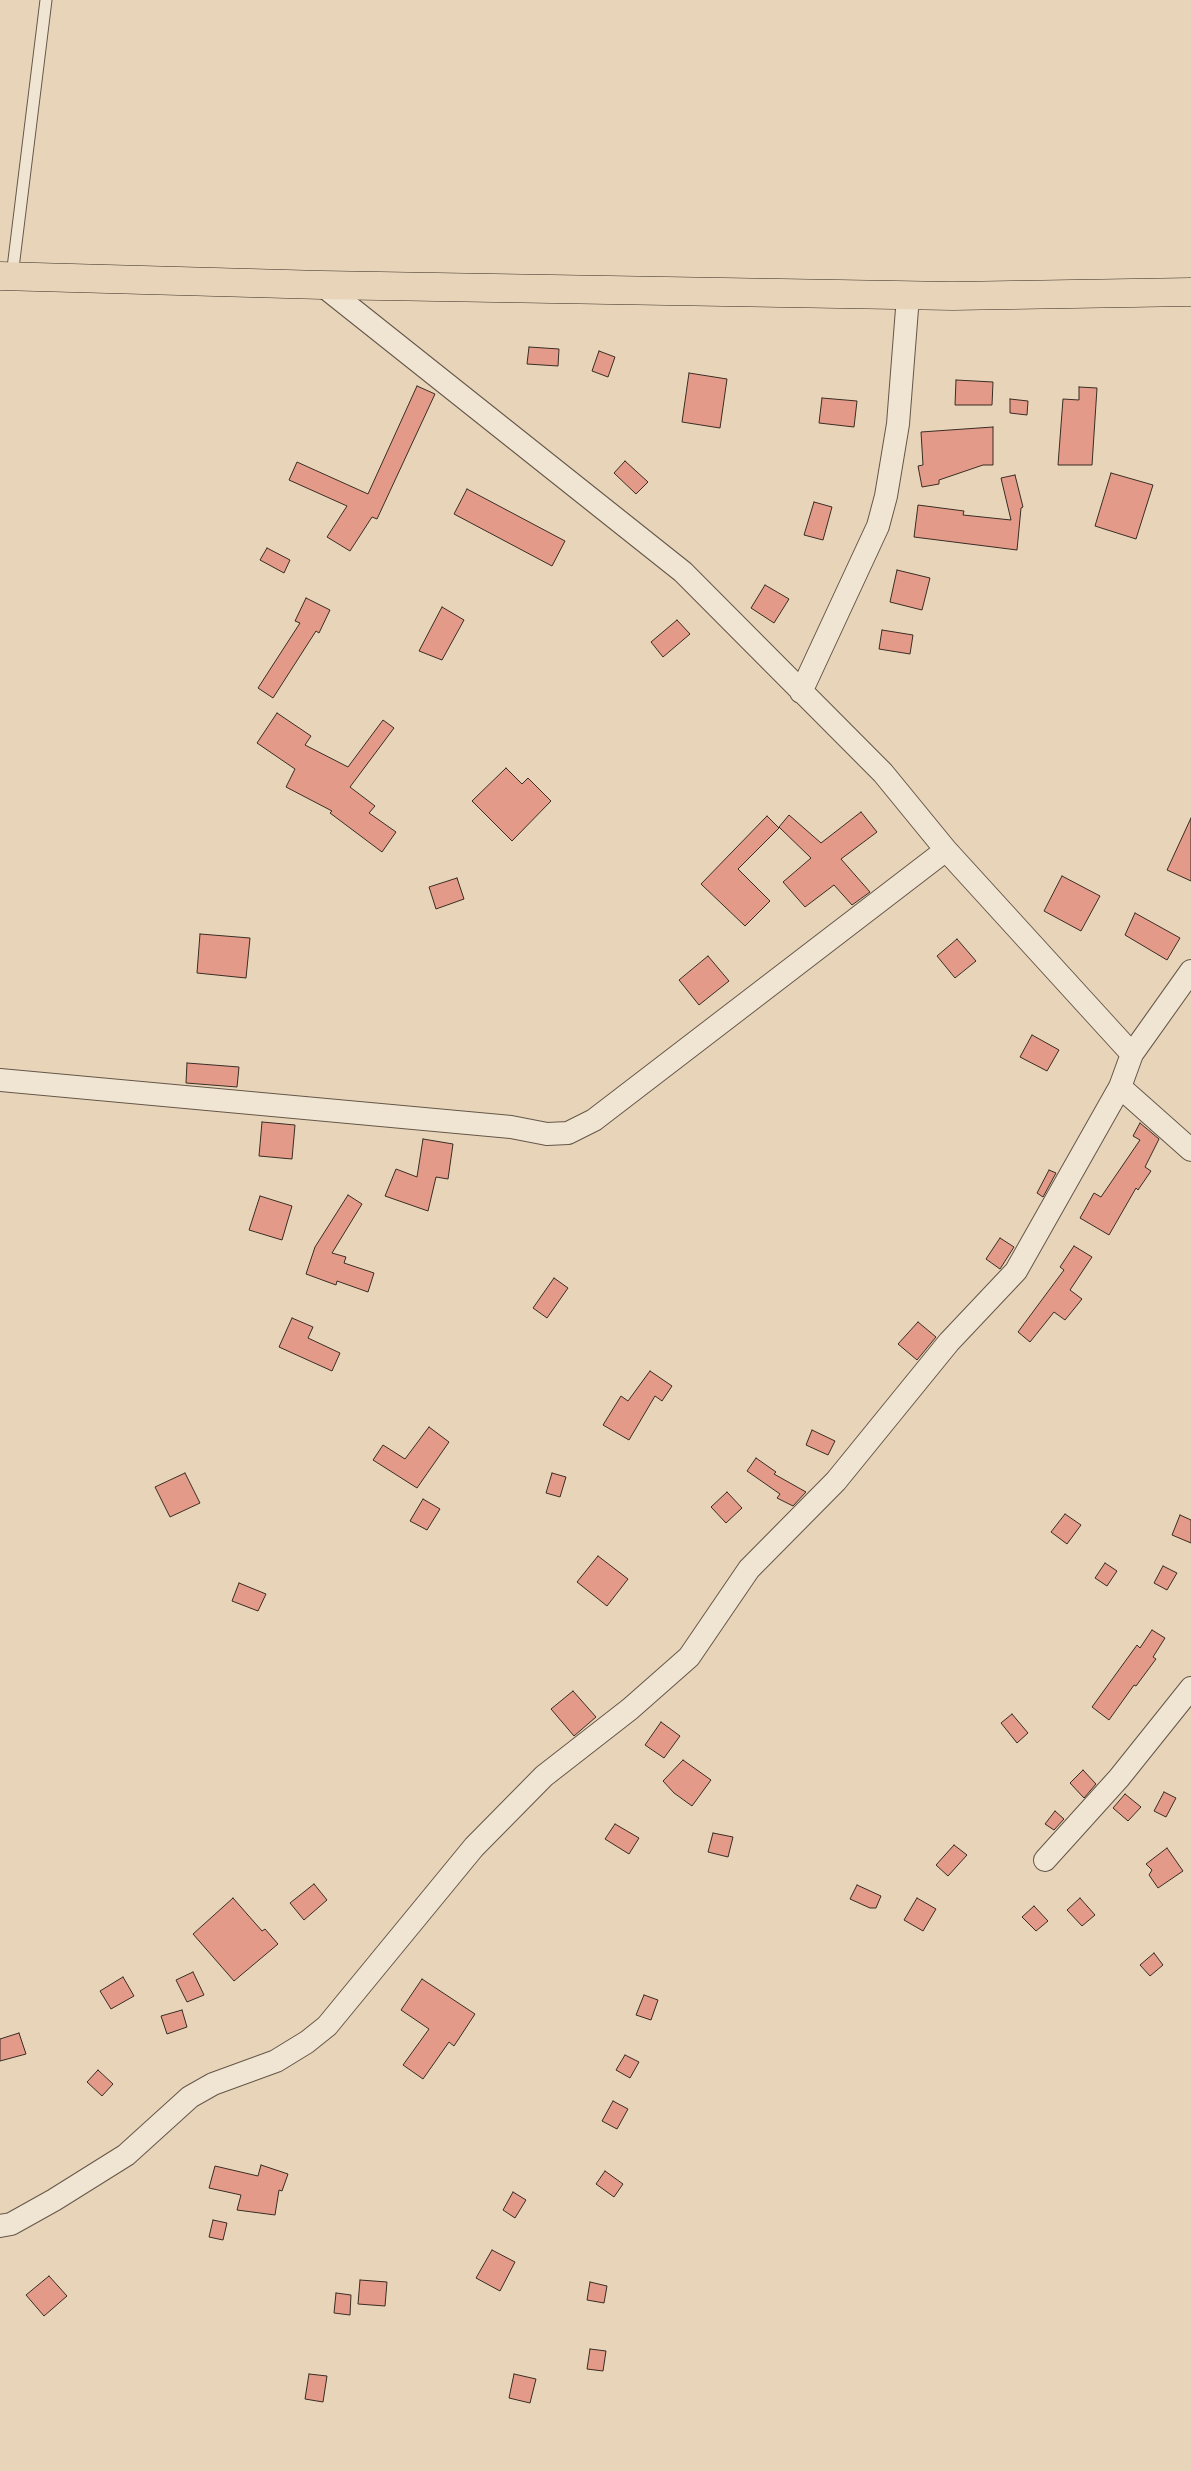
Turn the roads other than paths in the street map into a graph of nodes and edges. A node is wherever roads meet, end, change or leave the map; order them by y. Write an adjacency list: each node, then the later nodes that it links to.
1 (46, 0): 2 (lane)
2 (6, 276): 3 (main road)
3 (322, 284): 5 (main road); 6 (street)
4 (1191, 292): 5 (main road)
5 (908, 296): 6 (street)
6 (802, 692): 7 (street)
7 (946, 850): 9 (street); 10 (street)
8 (1191, 971): 9 (street)
9 (1132, 1054): 11 (street)
10 (0, 1080)
11 (1120, 1087): 12 (street); 15 (street)
12 (1191, 1150)
13 (1191, 1688): 14 (street)
14 (1045, 1860)
15 (0, 2226)

